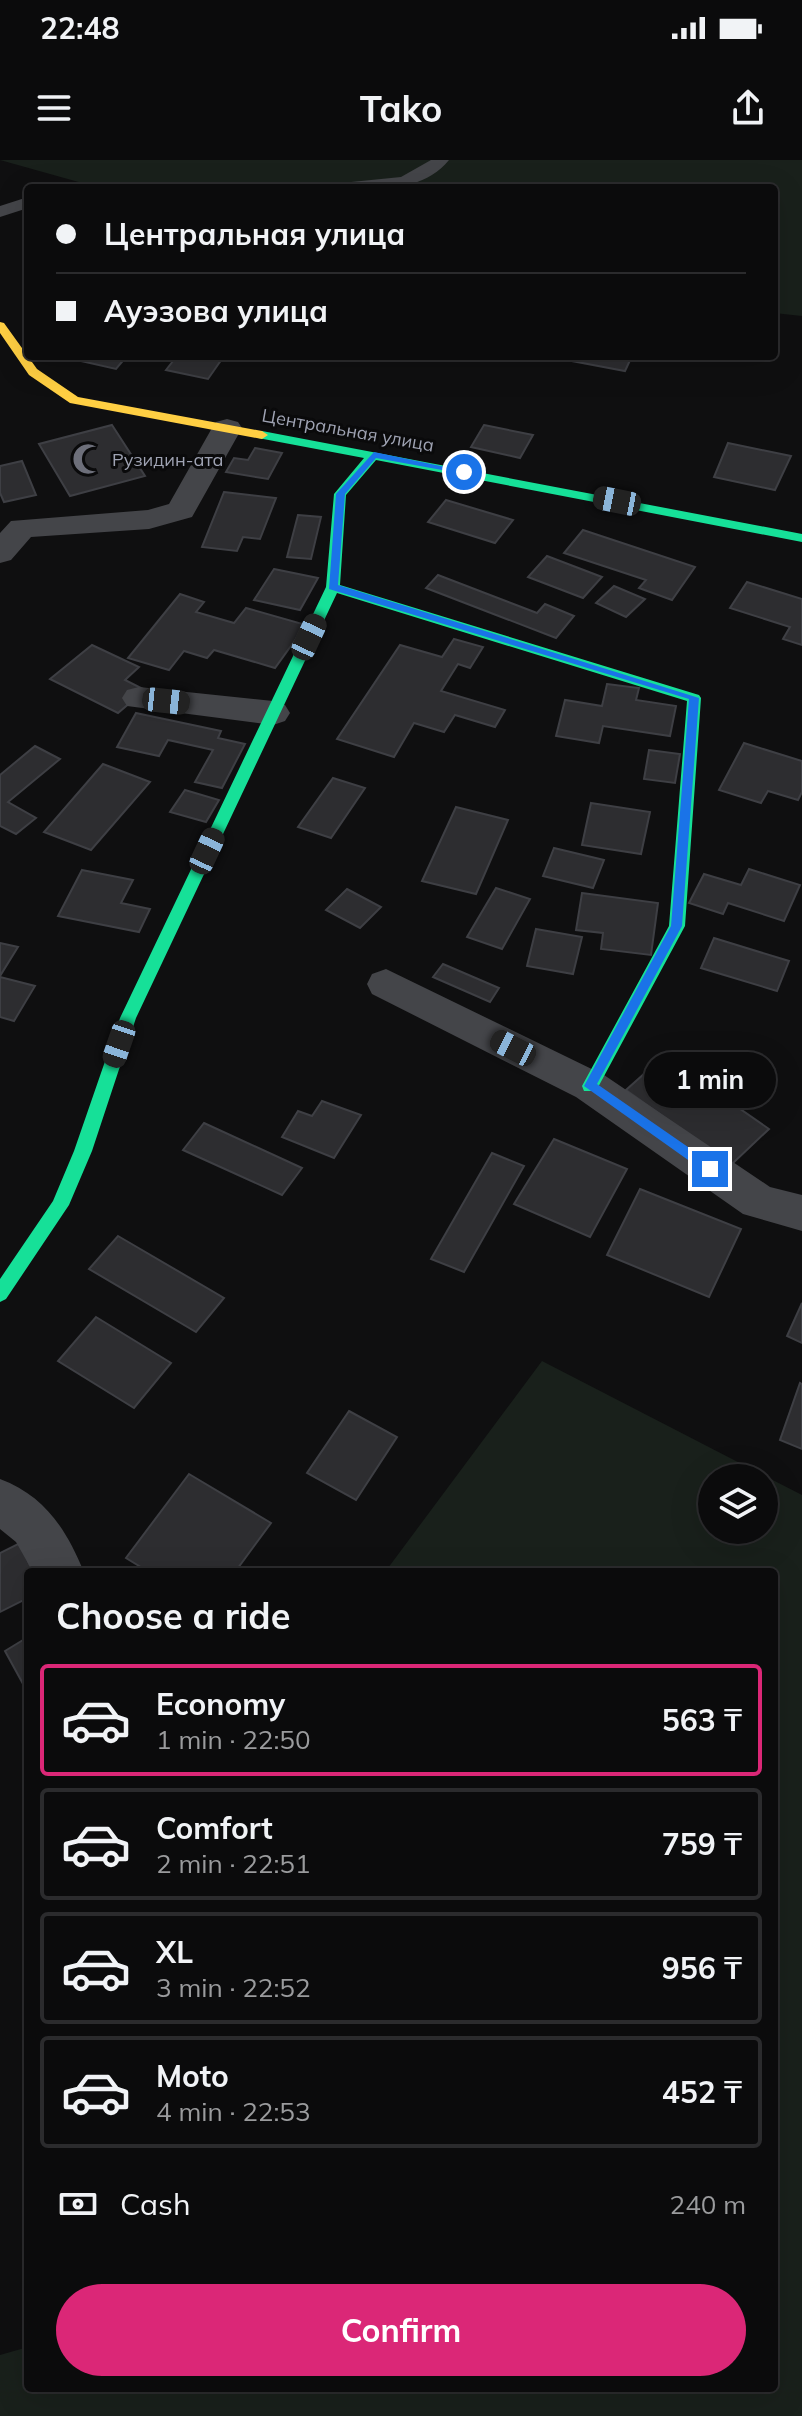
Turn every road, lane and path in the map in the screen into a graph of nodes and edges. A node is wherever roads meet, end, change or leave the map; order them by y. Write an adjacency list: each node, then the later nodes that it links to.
1 (441, 160): 2 (lane)
2 (392, 184)
3 (24, 203): 4 (lane)
4 (0, 212)
5 (0, 325): 6 (street, Центральная улица)
6 (24, 359)
7 (25, 360): 8 (street, Центральная улица)
8 (227, 428): 9 (street, Центральная улица); 11 (street)
9 (374, 455): 10 (street, Центральная улица); 12 (street)
10 (802, 538)
11 (1, 548)
12 (333, 587): 14 (street); 16 (street)
13 (139, 698): 14 (street)
14 (273, 713): 18 (street)
15 (386, 984): 16 (street)
16 (590, 1086): 17 (street)
17 (802, 1213)
18 (0, 1294)
19 (0, 1501): 20 (street)
20 (58, 1568)

